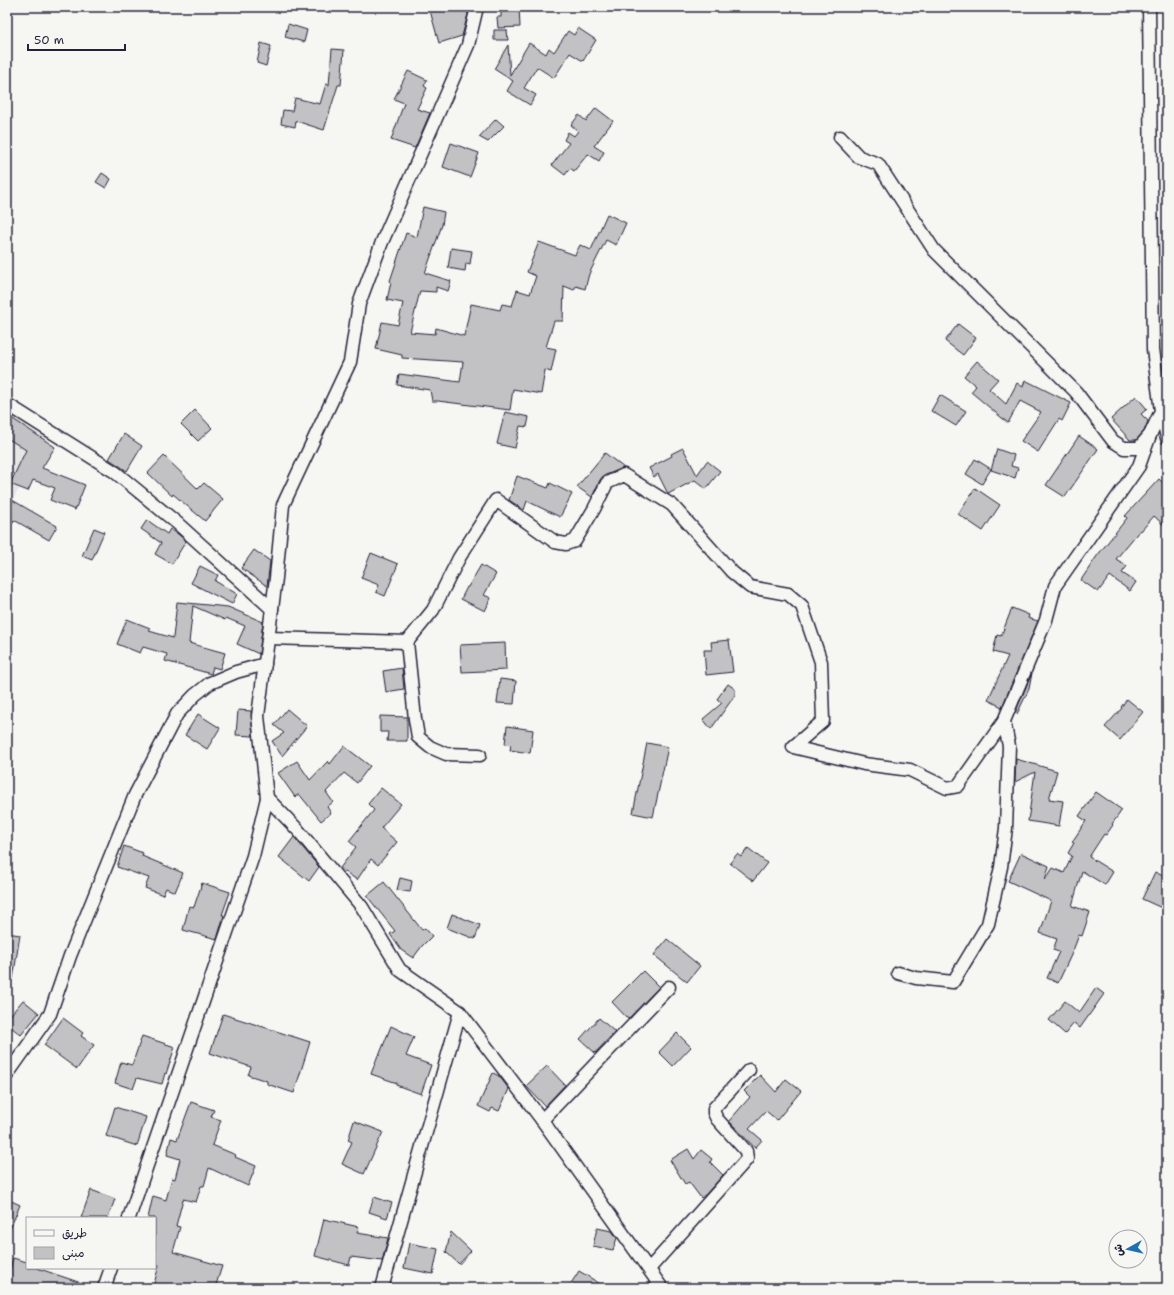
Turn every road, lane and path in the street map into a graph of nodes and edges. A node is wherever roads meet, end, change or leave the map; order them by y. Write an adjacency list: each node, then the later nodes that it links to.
1 (477, 7): 8 (street)
2 (1149, 7): 5 (street)
3 (840, 137): 6 (street)
4 (7, 404): 8 (street)
5 (1161, 411): 6 (street); 7 (street)
6 (1150, 435): 12 (street)
7 (1167, 438)
8 (272, 609): 9 (street)
9 (269, 638): 10 (street); 11 (street)
10 (407, 642): 12 (street); 13 (street)
11 (265, 664): 14 (street); 19 (street)
12 (1004, 721): 15 (street)
13 (480, 756)
14 (267, 798): 17 (street); 21 (street)
15 (898, 973)
16 (670, 987): 20 (street)
17 (460, 1012): 20 (street); 25 (street)
18 (749, 1070): 23 (street)
19 (7, 1075)
20 (542, 1120): 23 (street)
21 (129, 1217)
22 (111, 1269): 24 (street)
23 (650, 1269): 26 (street)
24 (104, 1288)
25 (382, 1288)
26 (662, 1288)

